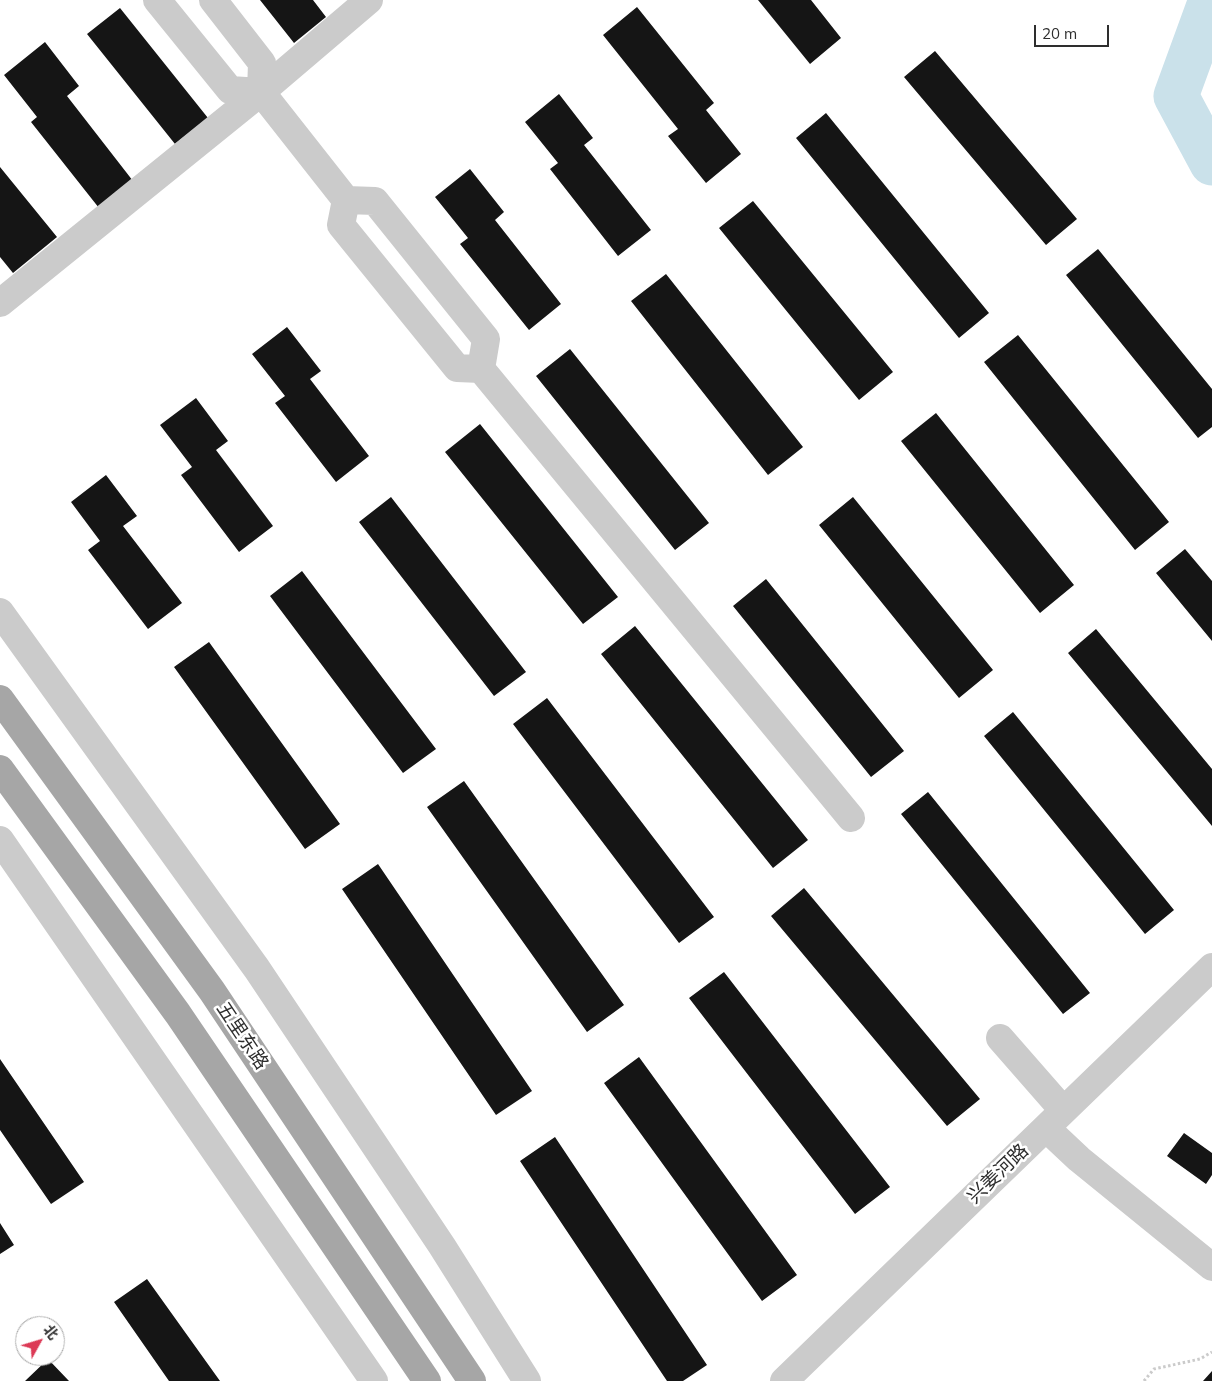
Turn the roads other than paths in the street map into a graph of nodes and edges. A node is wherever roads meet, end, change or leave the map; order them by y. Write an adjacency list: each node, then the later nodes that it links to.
1 (157, 0): 4 (street)
2 (213, 0): 4 (street)
3 (369, 0): 4 (street)
4 (268, 101): 5 (street); 6 (street)
5 (346, 200): 7 (street); 7 (street)
6 (0, 303)
7 (481, 369): 11 (street)
8 (0, 612): 20 (street)
9 (0, 699): 19 (main road, 五里东路)
10 (0, 769): 18 (main road)
11 (851, 818)
12 (0, 840): 17 (street)
13 (1212, 967): 15 (street, 兴姜河路)
14 (1000, 1038): 15 (street)
15 (1055, 1119): 16 (street); 21 (street, 兴姜河路)
16 (1212, 1266)
17 (374, 1381)
18 (427, 1381)
19 (472, 1381)
20 (527, 1381)
21 (784, 1381)

